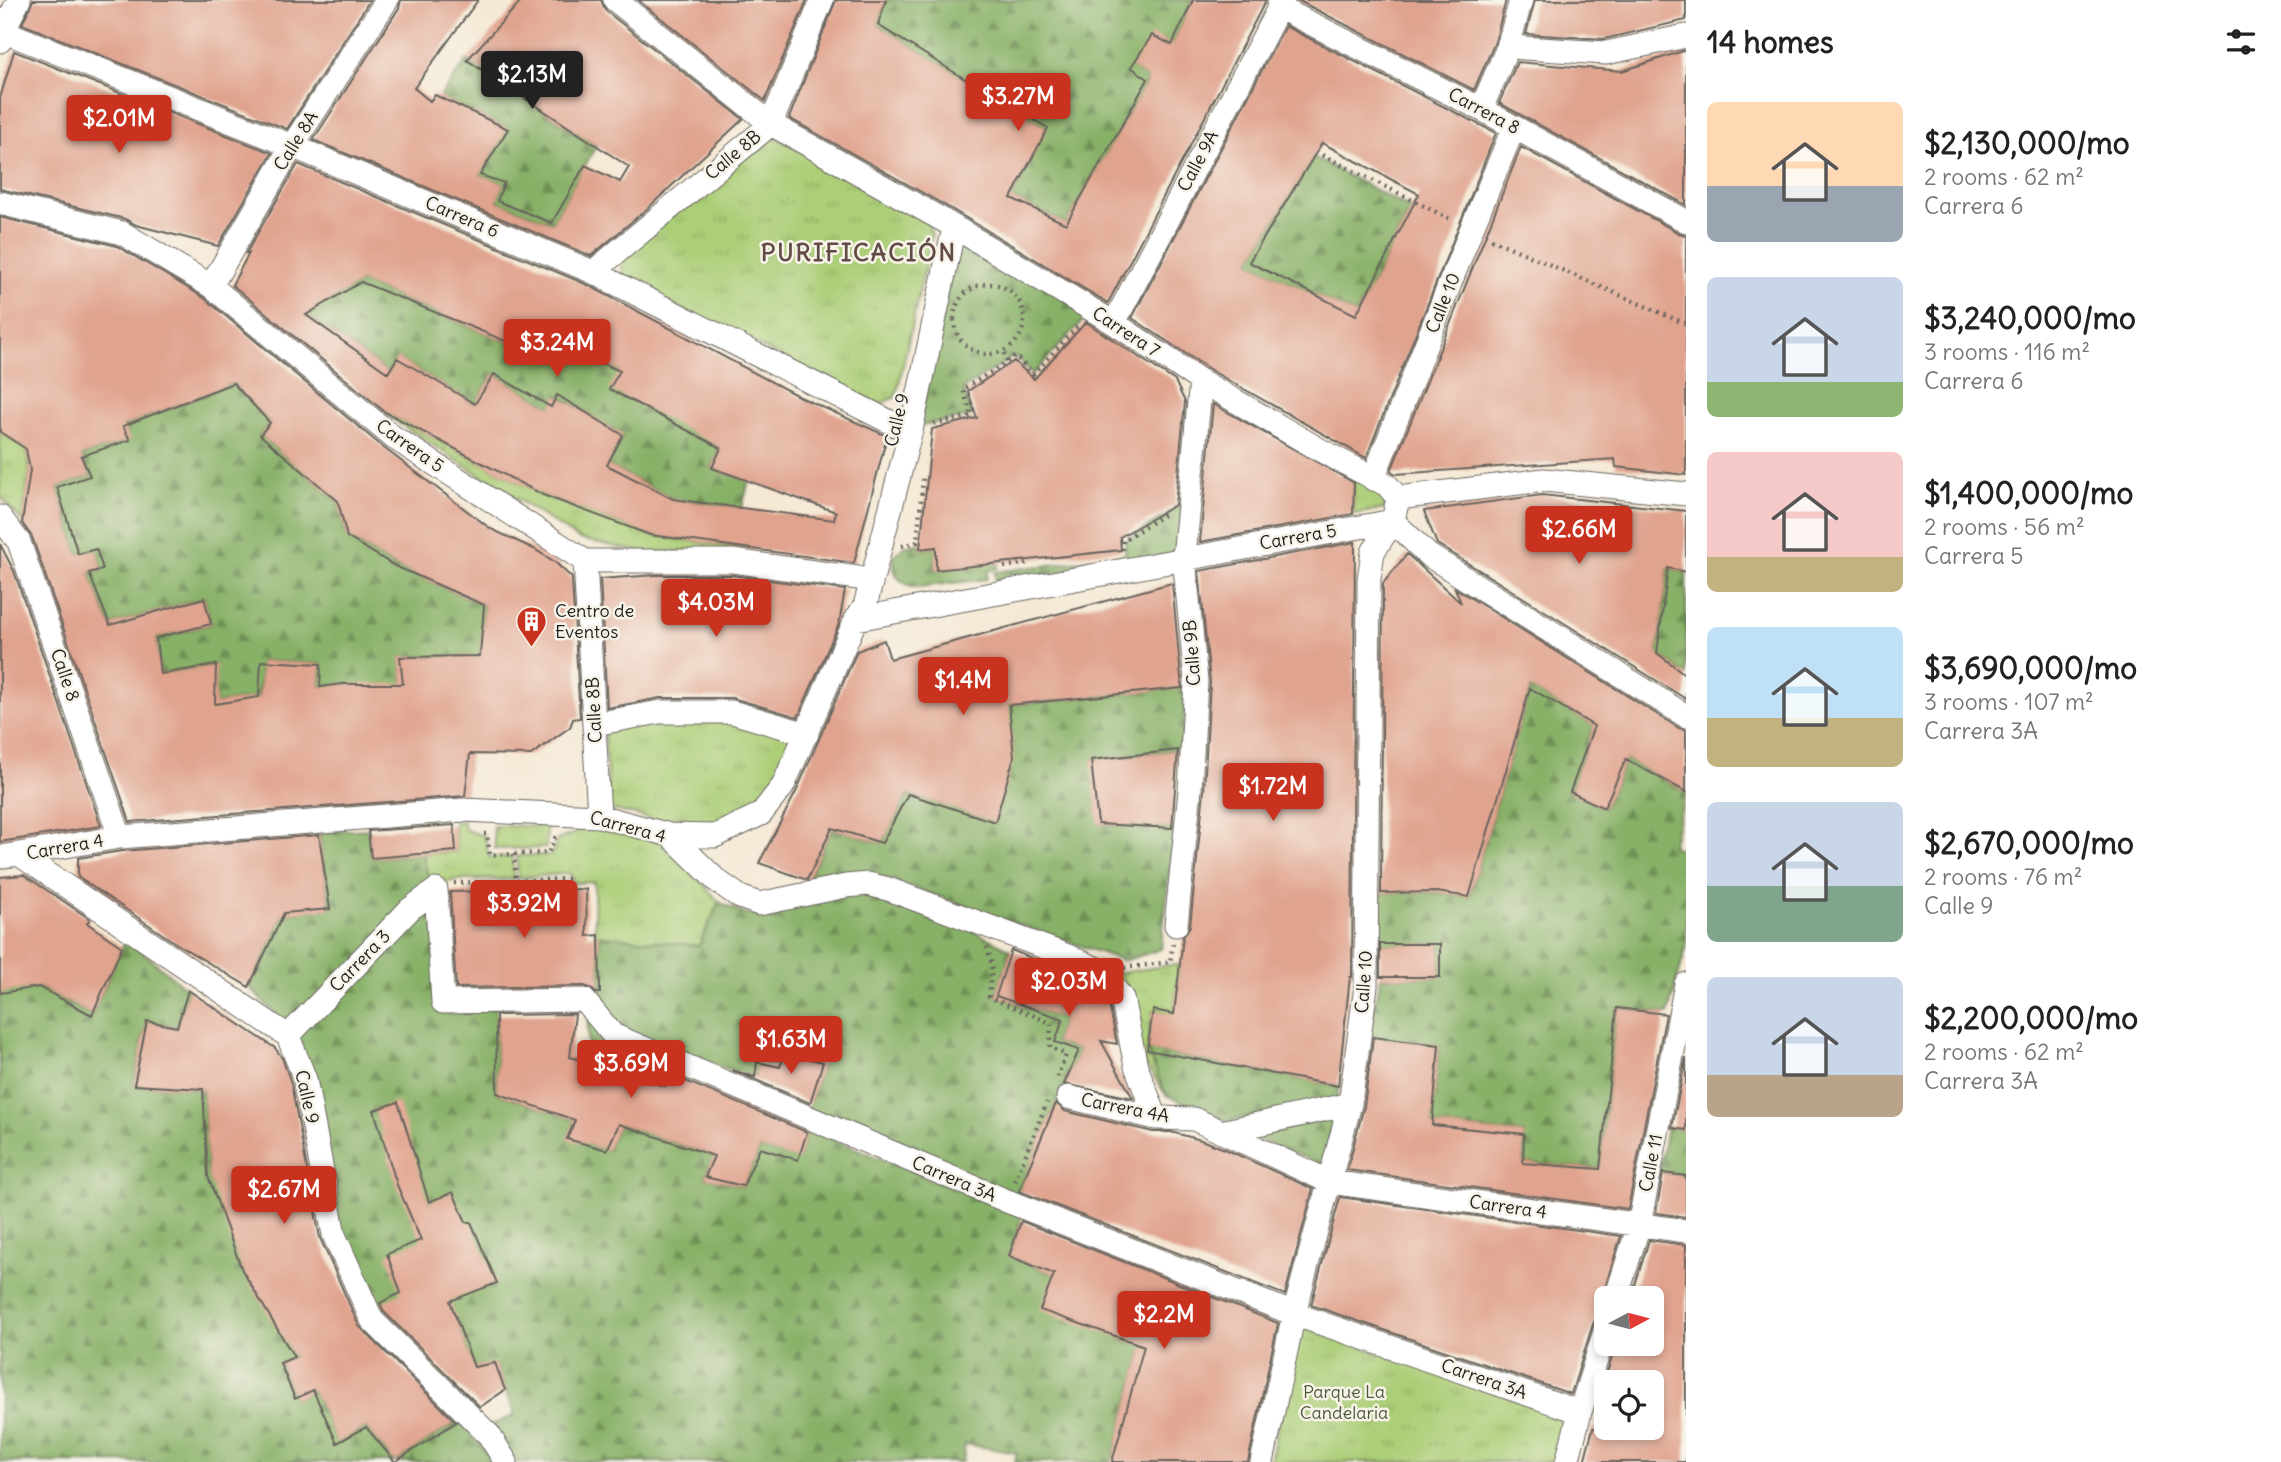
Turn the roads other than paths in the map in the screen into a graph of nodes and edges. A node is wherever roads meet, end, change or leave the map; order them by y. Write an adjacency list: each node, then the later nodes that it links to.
1 (19, 0): 7 (street)
2 (387, 0): 13 (street, Calle 8A)
3 (615, 0): 11 (street, Carrera 7)
4 (822, 0): 11 (street, Calle 8B)
5 (1521, 0): 9 (street)
6 (1281, 4): 10 (street, Carrera 8); 19 (street, Calle 9A)
7 (1, 34): 13 (street, Carrera 6)
8 (1686, 36): 9 (street)
9 (1508, 47): 10 (street)
10 (1481, 109): 12 (street, Carrera 8)
11 (771, 124): 16 (street, Carrera 7); 17 (street, Calle 8B)
12 (1514, 127): 15 (street, Carrera 8); 22 (street, Calle 10)
13 (292, 146): 17 (street, Carrera 6); 18 (street, Calle 8A)
14 (0, 203): 18 (street, Carrera 5)
15 (1686, 221)
16 (947, 223): 19 (street, Carrera 7); 21 (street, Calle 9)
17 (593, 272): 21 (street, Carrera 6)
18 (211, 286): 28 (street, Carrera 5)
19 (1114, 323): 20 (street, Carrera 7)
20 (1201, 381): 22 (street, Carrera 7); 27 (street, Calle 9B)
21 (904, 426): 29 (street, Calle 9); 30 (street, Calle 9)
22 (1373, 479): 24 (street, Carrera 7)
23 (1686, 494): 24 (street)
24 (1398, 498): 26 (street, Calle 10)
25 (0, 517): 36 (street, Calle 8)
26 (1393, 521): 27 (street, Carrera 5); 31 (street); 44 (street, Calle 10)
27 (1184, 557): 30 (street, Carrera 5); 39 (street, Calle 9B)
28 (585, 561): 29 (street); 32 (street, Calle 8B)
29 (858, 578): 30 (street, Calle 9)
30 (856, 619): 33 (street, Calle 9)
31 (1686, 716)
32 (595, 724): 33 (street); 34 (street, Calle 8B)
33 (807, 734): 35 (street, Calle 9)
34 (599, 816): 35 (street, Carrera 4); 36 (street, Carrera 4)
35 (670, 835): 45 (street, Carrera 4)
36 (120, 837): 37 (street, Carrera 4)
37 (10, 856): 41 (street)
38 (436, 890): 41 (street, Carrera 3); 51 (street, Carrera 3A)
39 (1176, 925)
40 (1686, 984): 42 (street, Calle 11)
41 (288, 1036): 54 (street, Calle 9)
42 (1677, 1072): 48 (street, Calle 11)
43 (1058, 1089): 45 (street, Carrera 4A)
44 (1350, 1104): 46 (street); 47 (street, Calle 10)
45 (1156, 1118): 46 (street, Carrera 4A)
46 (1221, 1132): 47 (street, Carrera 4A)
47 (1330, 1182): 48 (street, Carrera 4); 51 (street, Calle 10)
48 (1639, 1225): 49 (street, Carrera 4); 50 (street, Calle 11)
49 (1686, 1231)
50 (1620, 1286)
51 (1294, 1314): 53 (street, Carrera 3A); 55 (street, Calle 10)
52 (1597, 1356): 53 (street)
53 (1580, 1412): 56 (street)
54 (506, 1462)
55 (1262, 1462)
56 (1567, 1462)

